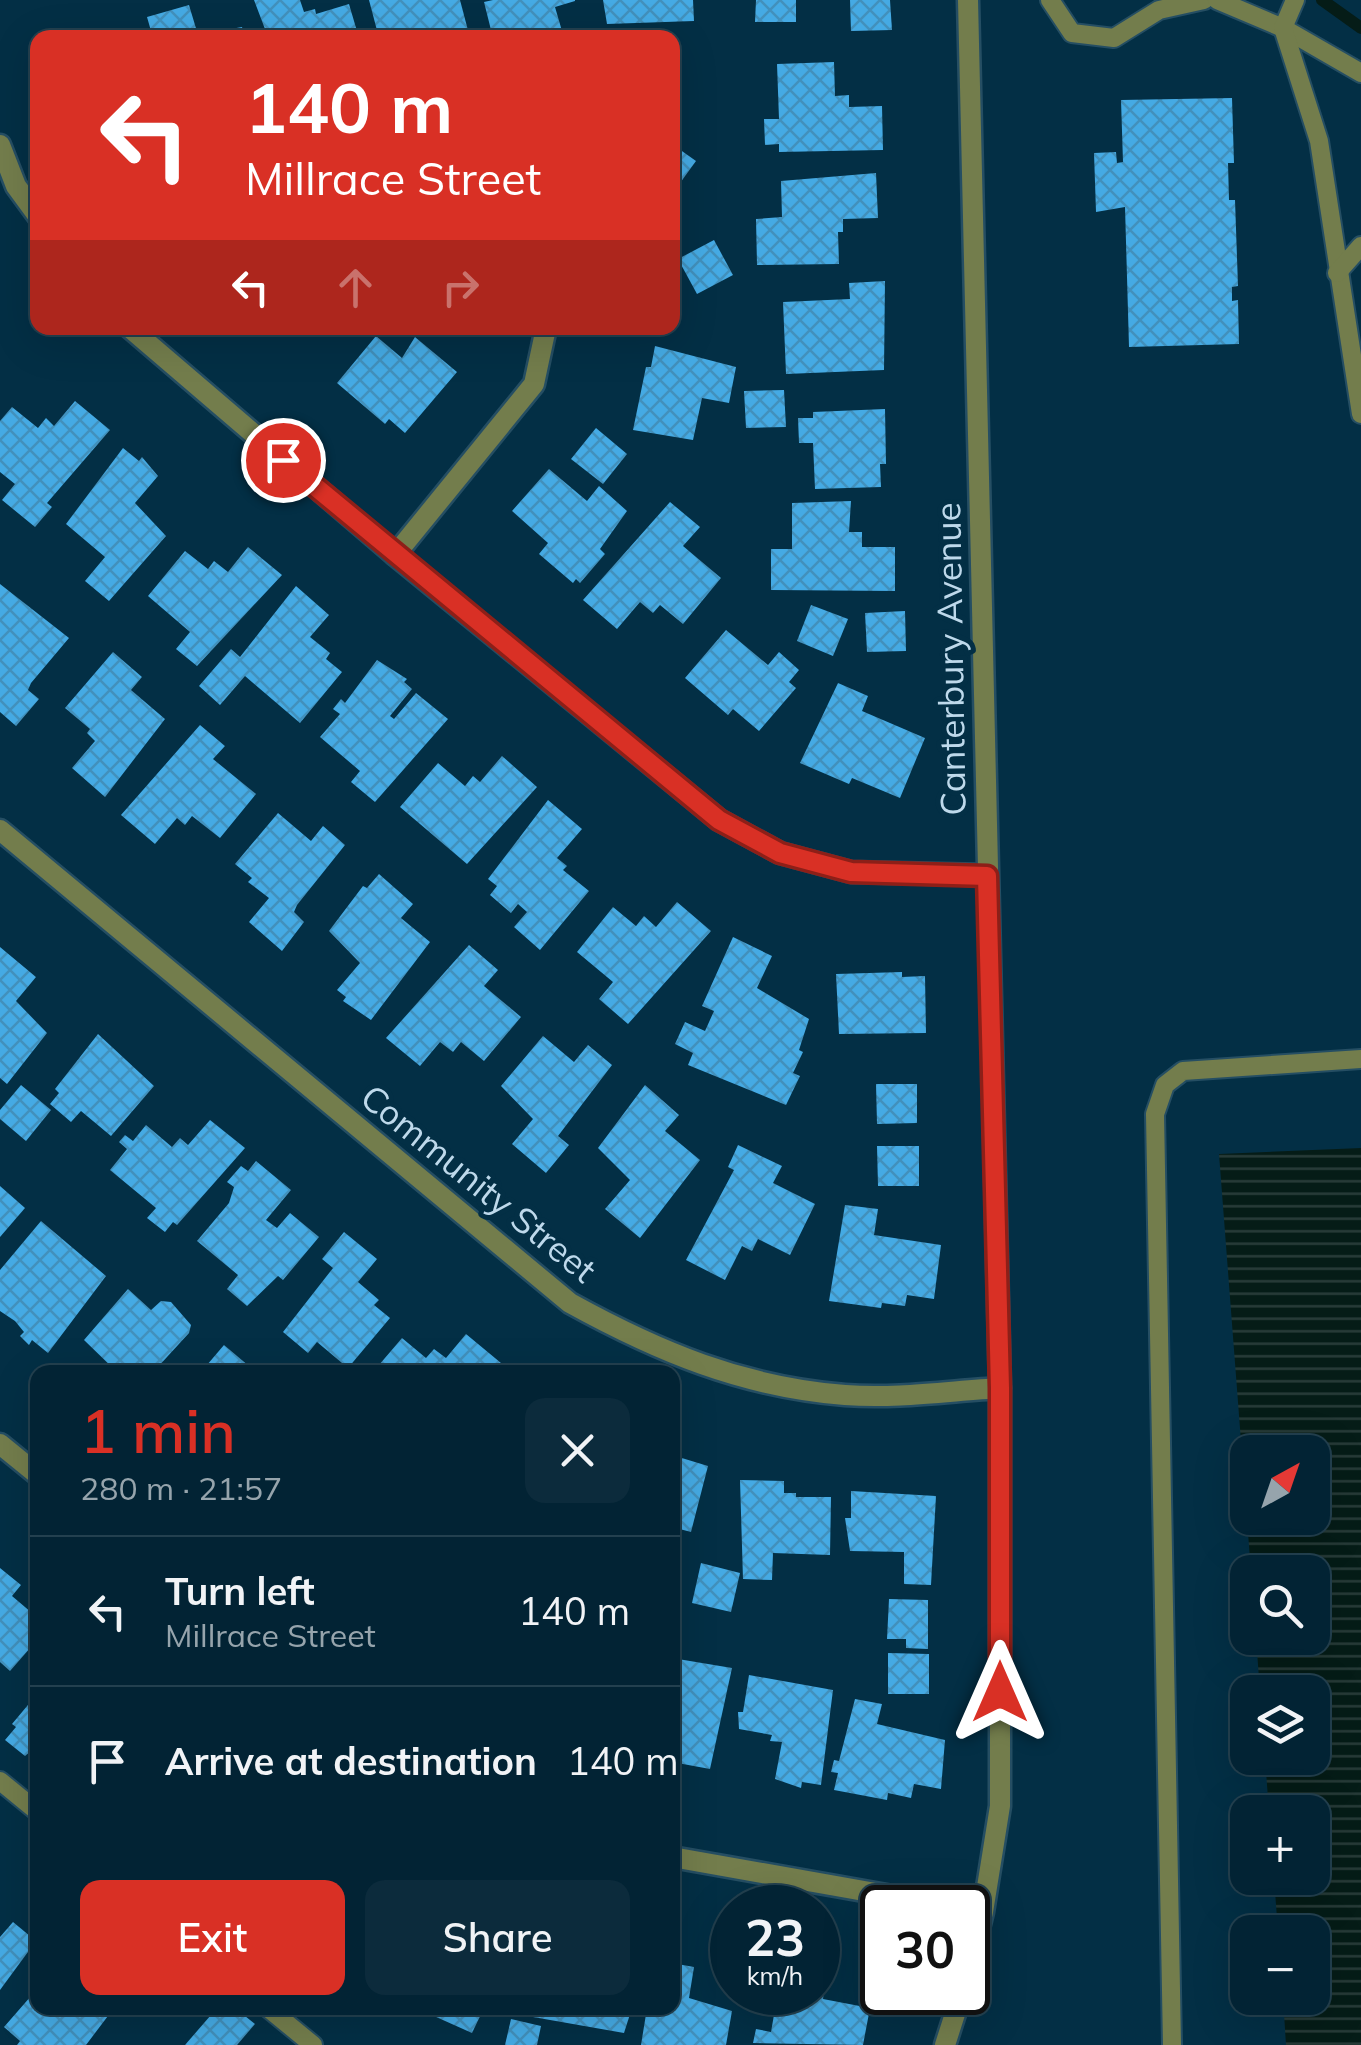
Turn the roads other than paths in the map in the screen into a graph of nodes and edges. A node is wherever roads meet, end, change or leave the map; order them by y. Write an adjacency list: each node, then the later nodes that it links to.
1 (968, 0): 17 (street, Canterbury Avenue)
2 (1050, 0): 3 (lane)
3 (1204, 0)
4 (1218, 0): 6 (lane)
5 (1295, 0): 6 (lane)
6 (1283, 28): 7 (lane); 11 (lane)
7 (1361, 73)
8 (0, 145): 9 (street)
9 (30, 205)
10 (1361, 246): 11 (lane)
11 (1336, 272): 14 (lane)
12 (138, 335): 15 (street)
13 (544, 335): 15 (street)
14 (1361, 414)
15 (395, 555): 17 (street)
16 (0, 830): 19 (street, Community Street)
17 (987, 876): 19 (street, Canterbury Avenue)
18 (1361, 1058): 31 (lane)
19 (1000, 1388): 25 (street, Canterbury Avenue)
20 (0, 1444): 21 (street)
21 (30, 1468)
22 (0, 1780): 23 (lane)
23 (30, 1805)
24 (680, 1858): 26 (street)
25 (977, 1885)
26 (860, 1890)
27 (277, 2015): 29 (lane)
28 (955, 2015): 30 (street)
29 (313, 2045)
30 (945, 2045)
31 (1172, 2045)

